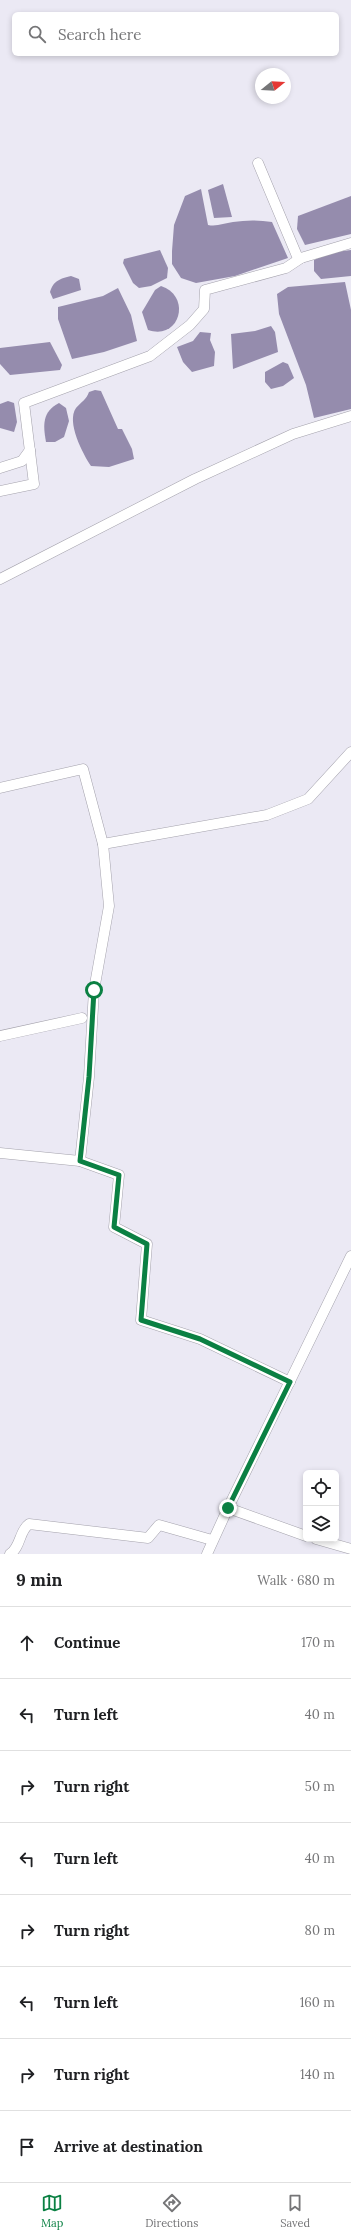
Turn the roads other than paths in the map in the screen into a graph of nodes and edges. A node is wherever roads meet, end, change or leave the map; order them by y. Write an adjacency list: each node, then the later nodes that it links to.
1 (258, 163): 3 (street)
2 (351, 244): 3 (street)
3 (301, 258): 5 (street)
4 (351, 416): 8 (street)
5 (30, 450): 6 (street); 7 (street)
6 (0, 468)
7 (0, 491)
8 (0, 579)
9 (351, 752): 11 (street)
10 (0, 788): 11 (street)
11 (103, 844): 15 (street)
12 (82, 1018): 13 (street)
13 (0, 1036)
14 (0, 1153): 15 (street)
15 (80, 1161): 17 (street)
16 (351, 1256): 17 (street)
17 (290, 1382): 18 (street)
18 (228, 1508): 19 (street); 20 (street)
19 (303, 1535)
20 (212, 1540): 23 (street); 24 (street)
21 (326, 1542): 22 (street)
22 (351, 1549)
23 (10, 1554)
24 (208, 1554)

